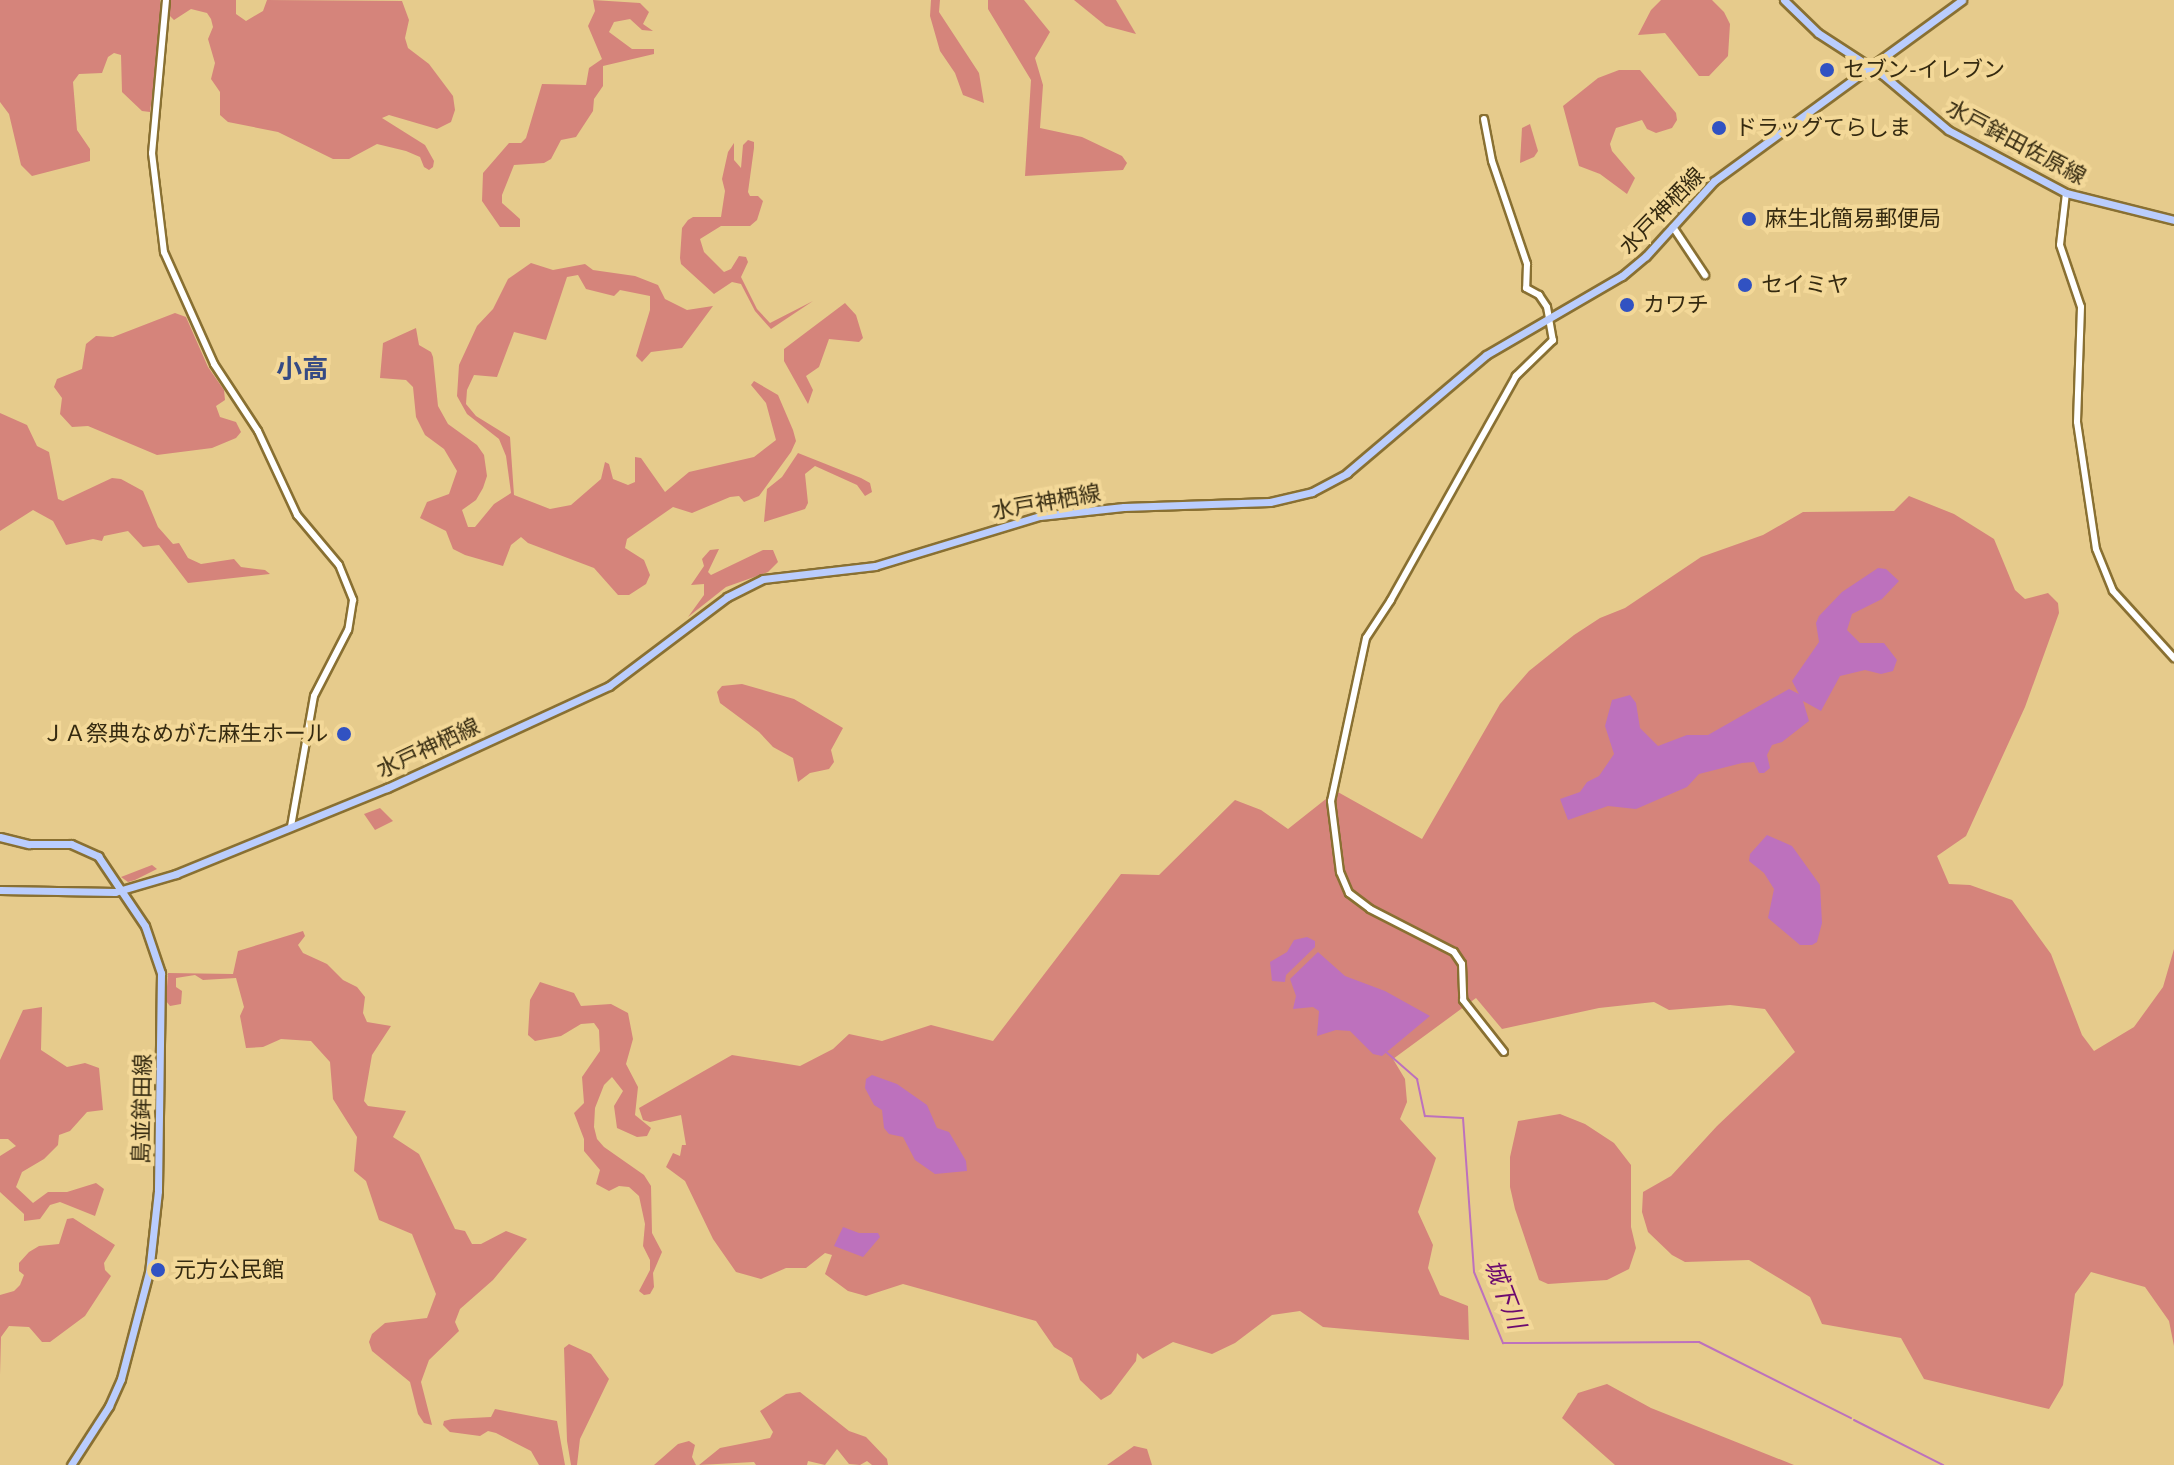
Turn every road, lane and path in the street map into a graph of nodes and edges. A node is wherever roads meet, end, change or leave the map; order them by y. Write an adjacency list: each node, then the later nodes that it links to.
1 (166, 0): 12 (street)
2 (1784, 0): 4 (main road, 水戸鉾田佐原線)
3 (1962, 0): 4 (main road, 水戸神栖線)
4 (1870, 66): 6 (main road, 水戸鉾田佐原線); 8 (main road, 水戸神栖線)
5 (1484, 119): 10 (street)
6 (2066, 193): 7 (main road, 水戸鉾田佐原線); 11 (street)
7 (2174, 220)
8 (1673, 227): 9 (street); 10 (main road, 水戸神栖線)
9 (1705, 275)
10 (1551, 319): 12 (main road, 水戸神栖線); 16 (street)
11 (2174, 658)
12 (291, 827): 15 (main road, 水戸神栖線)
13 (0, 837): 15 (main road, 島並鉾田線)
14 (0, 890): 15 (main road, 水戸神栖線)
15 (123, 891): 17 (main road, 島並鉾田線)
16 (1504, 1052)
17 (71, 1465)

